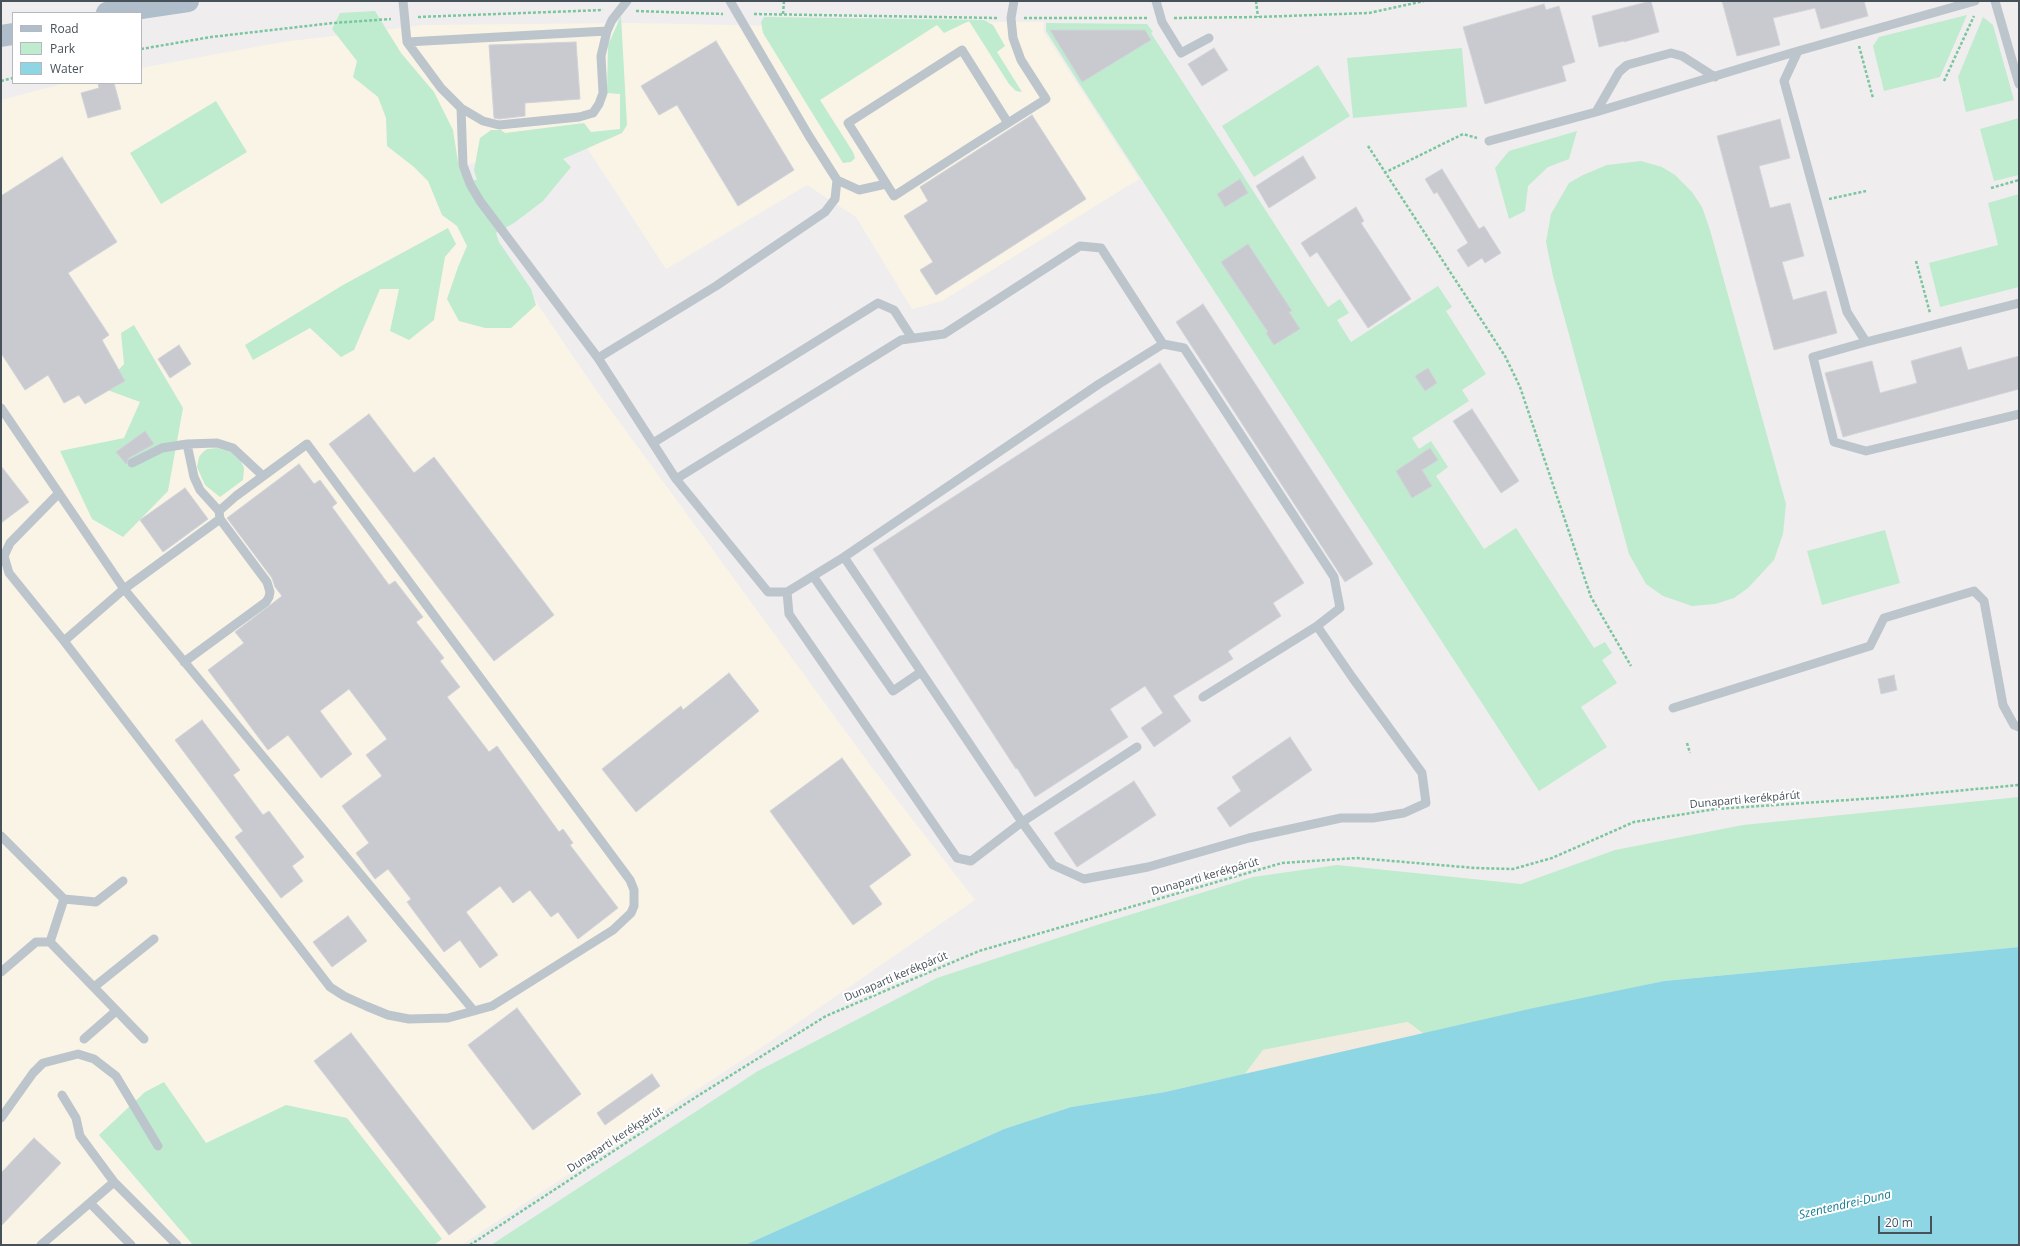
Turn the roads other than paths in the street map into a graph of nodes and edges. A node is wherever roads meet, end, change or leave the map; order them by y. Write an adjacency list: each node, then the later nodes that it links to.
1 (188, 1): 9 (main road)
2 (403, 1): 14 (lane)
3 (627, 1): 10 (lane)
4 (730, 1): 22 (lane)
5 (1014, 1): 20 (lane)
6 (1156, 1): 13 (lane)
7 (1995, 1): 17 (lane)
8 (1976, 5): 15 (lane)
9 (114, 12)
10 (606, 31): 14 (lane); 18 (lane)
11 (12, 34): 12 (main road)
12 (1, 36)
13 (1208, 38)
14 (407, 42): 18 (lane)
15 (1798, 51): 16 (lane); 26 (lane)
16 (1715, 77): 19 (lane); 19 (lane)
17 (2019, 84)
18 (461, 108): 28 (lane)
19 (1596, 112): 21 (lane)
20 (1008, 123): 23 (lane); 23 (lane)
21 (1489, 141)
22 (837, 180): 23 (lane); 28 (lane)
23 (886, 184)
24 (2019, 303): 26 (lane)
25 (912, 338): 27 (lane); 31 (lane); 35 (lane)
26 (1866, 342): 30 (lane)
27 (1163, 344): 38 (lane); 42 (lane)
28 (598, 358): 31 (lane)
29 (1, 408): 36 (lane)
30 (2019, 414)
31 (653, 443): 35 (lane)
32 (187, 444): 33 (lane); 34 (lane); 37 (lane)
33 (132, 463)
34 (262, 475): 37 (lane); 59 (lane)
35 (676, 479): 41 (lane)
36 (59, 493): 40 (lane); 43 (lane)
37 (220, 515): 40 (lane); 44 (lane)
38 (844, 557): 39 (lane); 45 (lane)
39 (813, 576): 41 (lane); 45 (lane)
40 (124, 589): 43 (lane); 44 (lane)
41 (787, 592): 50 (lane)
42 (1317, 626): 46 (lane); 50 (lane)
43 (64, 641): 59 (lane)
44 (184, 662): 59 (lane)
45 (921, 672): 50 (lane)
46 (1203, 697)
47 (1673, 708): 48 (lane)
48 (2019, 727)
49 (1137, 747): 50 (lane)
50 (1022, 822)
51 (1, 836): 53 (lane)
52 (123, 881): 53 (lane)
53 (64, 899): 55 (lane)
54 (154, 938): 57 (lane)
55 (50, 942): 56 (lane); 57 (lane)
56 (1, 972)
57 (94, 987): 58 (lane)
58 (116, 1011): 60 (lane); 61 (lane)
59 (474, 1011)
60 (84, 1039)
61 (144, 1039)
62 (62, 1095): 65 (lane)
63 (1, 1118): 64 (lane)
64 (158, 1146)
65 (114, 1182): 66 (lane); 69 (lane)
66 (90, 1203): 67 (lane); 68 (lane)
67 (41, 1245)
68 (131, 1245)
69 (177, 1245)

